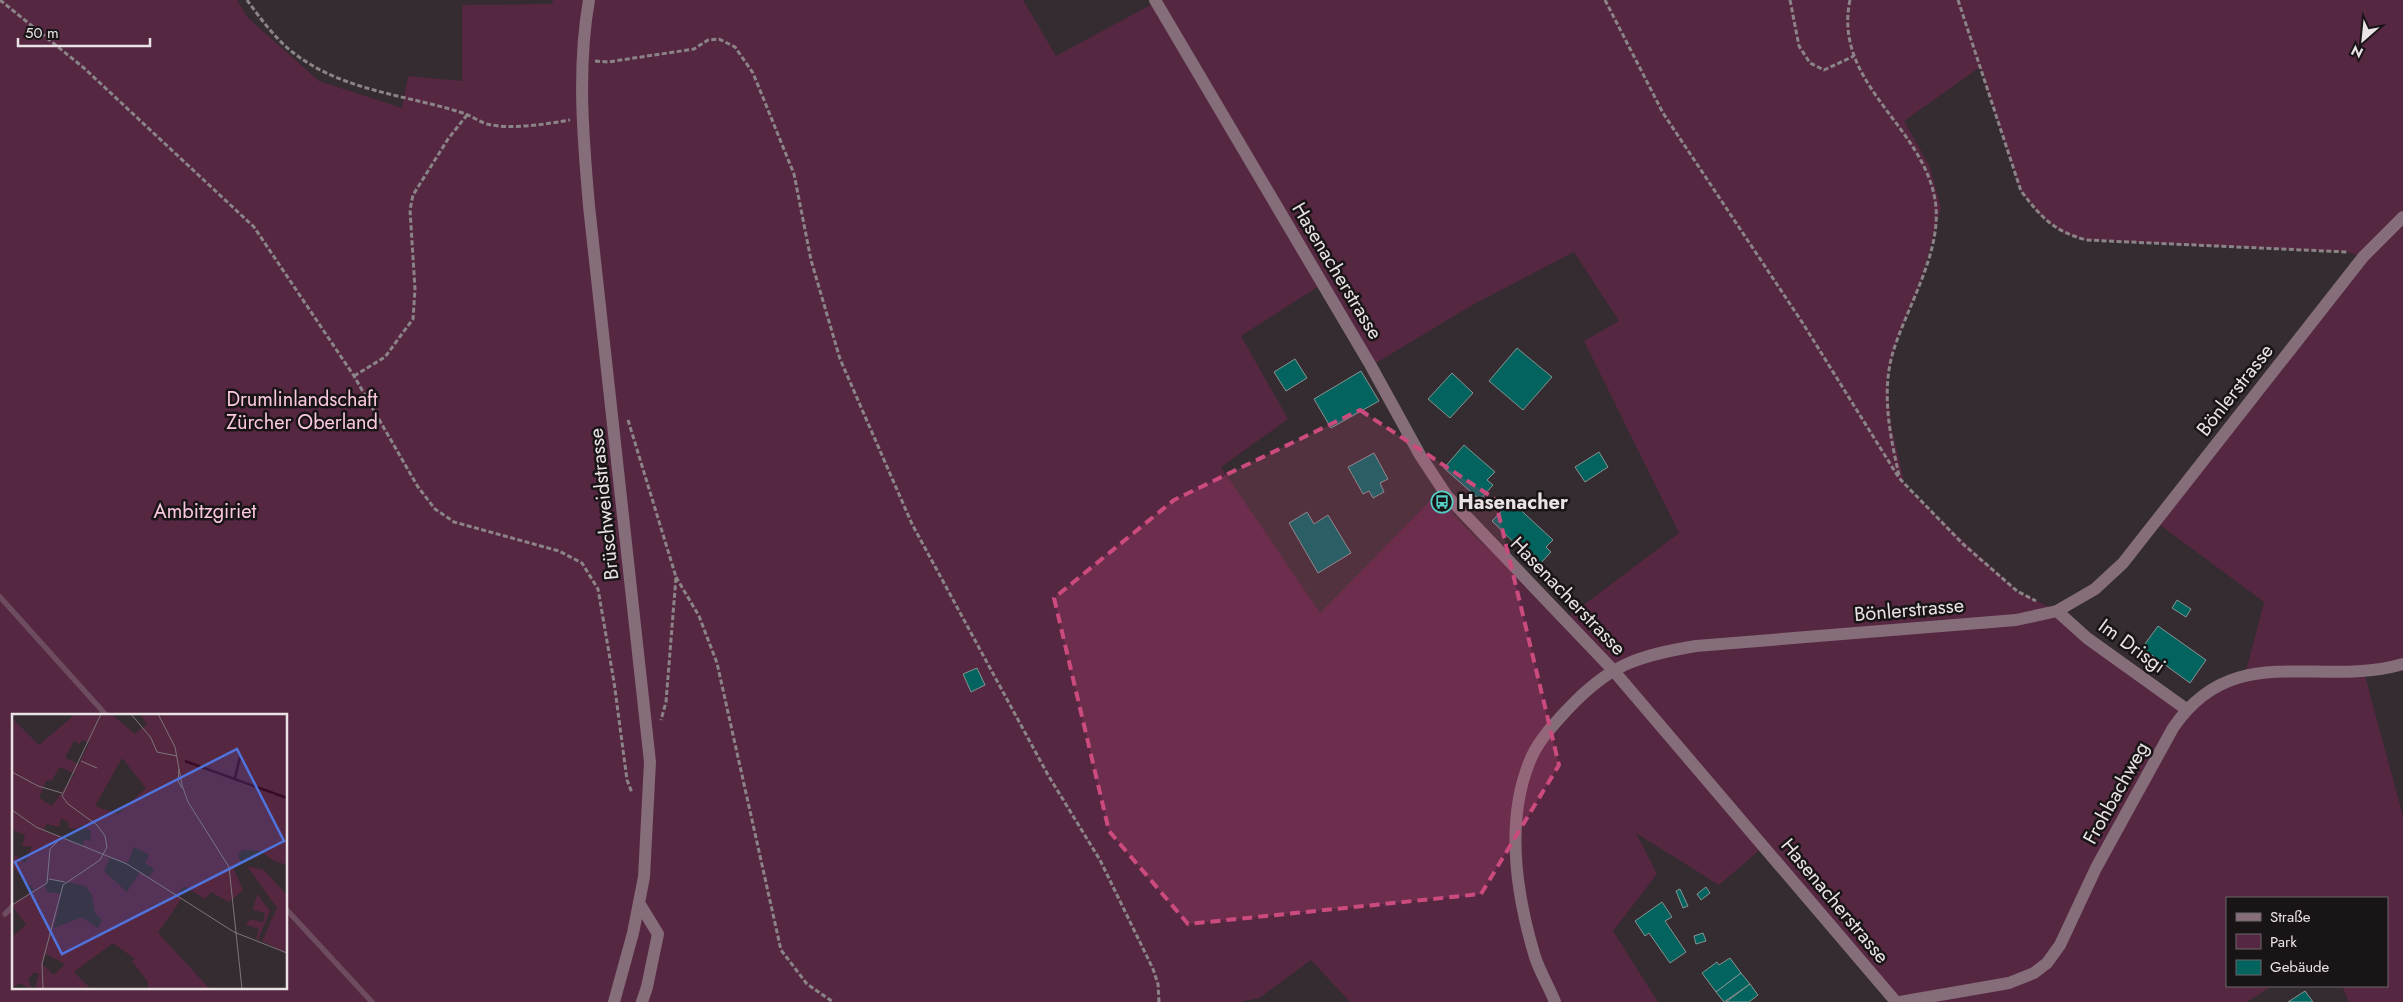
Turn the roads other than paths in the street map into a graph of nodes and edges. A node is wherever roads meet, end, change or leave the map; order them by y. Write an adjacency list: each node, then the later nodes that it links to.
1 (590, 0): 8 (street, Brüschweidstrasse)
2 (1155, 0): 6 (street, Hasenacherstrasse)
3 (2403, 217): 4 (street, Bönlerstrasse)
4 (2057, 611): 6 (street, Bönlerstrasse); 7 (street, Im Drisgi)
5 (2403, 664): 7 (street, Frohbachweg)
6 (1613, 670): 11 (street, Bönlerstrasse); 12 (street, Hasenacherstrasse)
7 (2186, 710): 12 (street, Frohbachweg)
8 (639, 903): 9 (street, Brüschweidstrasse); 10 (street)
9 (614, 1002)
10 (642, 1002)
11 (1555, 1002)
12 (1898, 1002)

